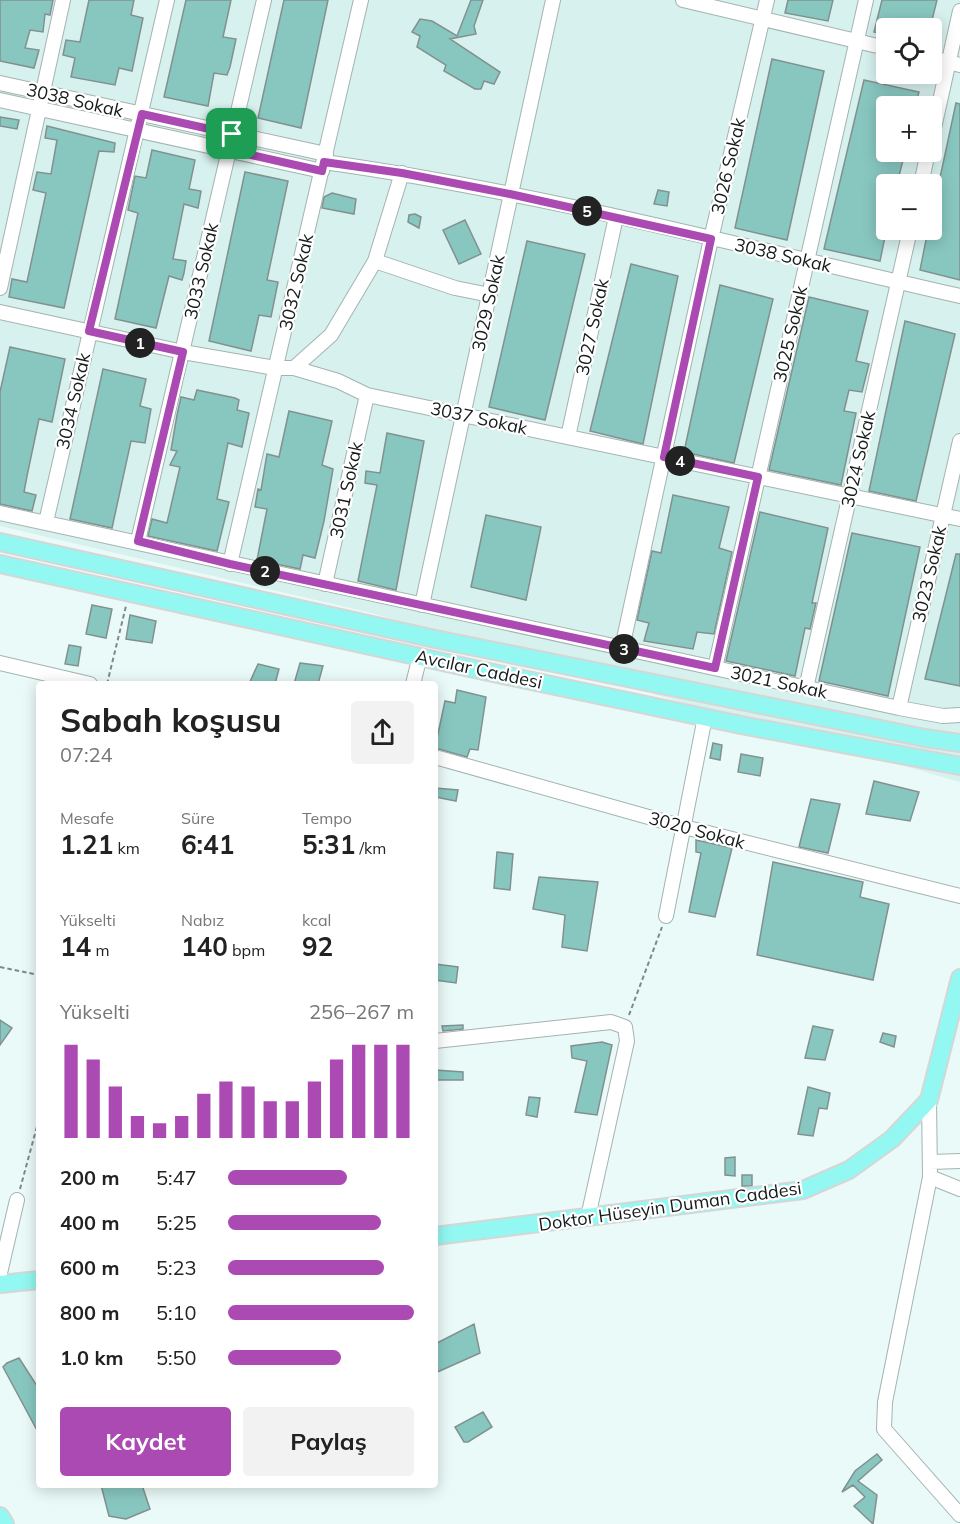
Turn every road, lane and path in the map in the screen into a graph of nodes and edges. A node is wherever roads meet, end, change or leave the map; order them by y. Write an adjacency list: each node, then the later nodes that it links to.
1 (63, 0): 15 (street)
2 (166, 0): 19 (street, 3034 Sokak)
3 (264, 0): 21 (street, 3033 Sokak)
4 (361, 0): 23 (street, 3032 Sokak)
5 (553, 0): 25 (street, 3029 Sokak)
6 (683, 0): 10 (street)
7 (767, 0): 10 (street, 3026 Sokak)
8 (866, 0): 11 (street, 3025 Sokak)
9 (960, 11): 13 (street)
10 (762, 19): 11 (street); 27 (street, 3026 Sokak)
11 (856, 41): 12 (street); 30 (street, 3025 Sokak)
12 (876, 46)
13 (954, 64): 17 (street)
14 (0, 83): 15 (street, 3038 Sokak)
15 (43, 93): 18 (street); 19 (street, 3038 Sokak)
16 (0, 100): 18 (street, 3038 Sokak)
17 (942, 104)
18 (40, 108): 20 (street, 3038 Sokak); 32 (street)
19 (142, 114): 20 (street, 3034 Sokak); 21 (street, 3038 Sokak)
20 (139, 130): 22 (street, 3038 Sokak); 36 (street, 3034 Sokak)
21 (232, 134): 22 (street, 3033 Sokak); 23 (street, 3038 Sokak)
22 (229, 150): 23 (street, 3038 Sokak); 37 (street, 3033 Sokak)
23 (324, 162): 24 (street, 3038 Sokak); 38 (street, 3032 Sokak)
24 (402, 173): 25 (street, 3038 Sokak); 29 (street)
25 (510, 194): 26 (street, 3038 Sokak); 33 (street, 3029 Sokak)
26 (616, 218): 27 (street, 3038 Sokak); 42 (street, 3027 Sokak)
27 (711, 239): 30 (street, 3038 Sokak); 44 (street, 3026 Sokak)
28 (908, 240): 31 (street, 3024 Sokak)
29 (375, 261): 33 (street); 39 (street)
30 (807, 261): 31 (street, 3038 Sokak); 45 (street, 3025 Sokak)
31 (898, 282): 34 (street, 3038 Sokak); 46 (street, 3024 Sokak)
32 (0, 288)
33 (490, 295): 41 (street, 3029 Sokak)
34 (960, 296)
35 (0, 312): 36 (street, 3037 Sokak)
36 (89, 331): 37 (street, 3037 Sokak); 50 (street, 3034 Sokak)
37 (183, 352): 38 (street, 3037 Sokak); 51 (street, 3033 Sokak)
38 (276, 368): 39 (street, 3037 Sokak); 54 (street, 3032 Sokak)
39 (294, 368): 40 (street, 3037 Sokak)
40 (367, 395): 41 (street, 3037 Sokak); 55 (street, 3031 Sokak)
41 (464, 415): 42 (street, 3037 Sokak); 57 (street, 3029 Sokak)
42 (568, 437): 44 (street, 3037 Sokak)
43 (960, 441): 48 (street, 3023 Sokak)
44 (664, 457): 45 (street, 3037 Sokak); 58 (street, 3026 Sokak)
45 (758, 477): 46 (street, 3037 Sokak); 61 (street, 3025 Sokak)
46 (850, 496): 48 (street, 3037 Sokak); 65 (street, 3024 Sokak)
47 (0, 513): 50 (street, 3021 Sokak)
48 (943, 516): 49 (street, 3037 Sokak); 66 (street, 3023 Sokak)
49 (960, 519)
50 (46, 522): 51 (street, 3021 Sokak)
51 (138, 541): 54 (street, 3021 Sokak)
52 (0, 542): 69 (main road, Avcılar Caddesi)
53 (0, 564): 56 (main road, Avcılar Caddesi)
54 (230, 564): 55 (street, 3021 Sokak)
55 (325, 584): 57 (street, 3021 Sokak)
56 (130, 592): 59 (main road, Avcılar Caddesi); 63 (path)
57 (422, 605): 58 (street, 3021 Sokak)
58 (622, 648): 61 (street, 3021 Sokak)
59 (420, 656): 64 (street); 68 (main road, Avcılar Caddesi)
60 (0, 663): 62 (street)
61 (715, 668): 65 (street, 3021 Sokak)
62 (77, 681)
63 (108, 681)
64 (414, 681)
65 (806, 687): 66 (street, 3021 Sokak)
66 (899, 708): 67 (street, 3021 Sokak)
67 (960, 715)
68 (705, 717): 71 (main road, Avcılar Caddesi); 72 (street)
69 (960, 742)
70 (438, 758): 72 (street, 3020 Sokak)
71 (960, 766)
72 (684, 827): 73 (street, 3020 Sokak); 74 (street)
73 (960, 896)
74 (666, 916): 78 (path)
75 (0, 967): 76 (path)
76 (36, 974)
77 (960, 978): 80 (main road, Doktor Hüseyin Duman Caddesi)
78 (625, 1027): 79 (street); 87 (street)
79 (438, 1041)
80 (929, 1100): 83 (street); 87 (main road, Doktor Hüseyin Duman Caddesi)
81 (36, 1130): 86 (path)
82 (960, 1161): 83 (street)
83 (930, 1162): 84 (street)
84 (930, 1177): 85 (street); 92 (street)
85 (960, 1189)
86 (17, 1200): 89 (street)
87 (588, 1217): 88 (main road, Doktor Hüseyin Duman Caddesi)
88 (438, 1236)
89 (0, 1273)
90 (36, 1280): 91 (main road)
91 (0, 1284)
92 (960, 1515)
93 (0, 1516): 94 (main road)
94 (4, 1524)

